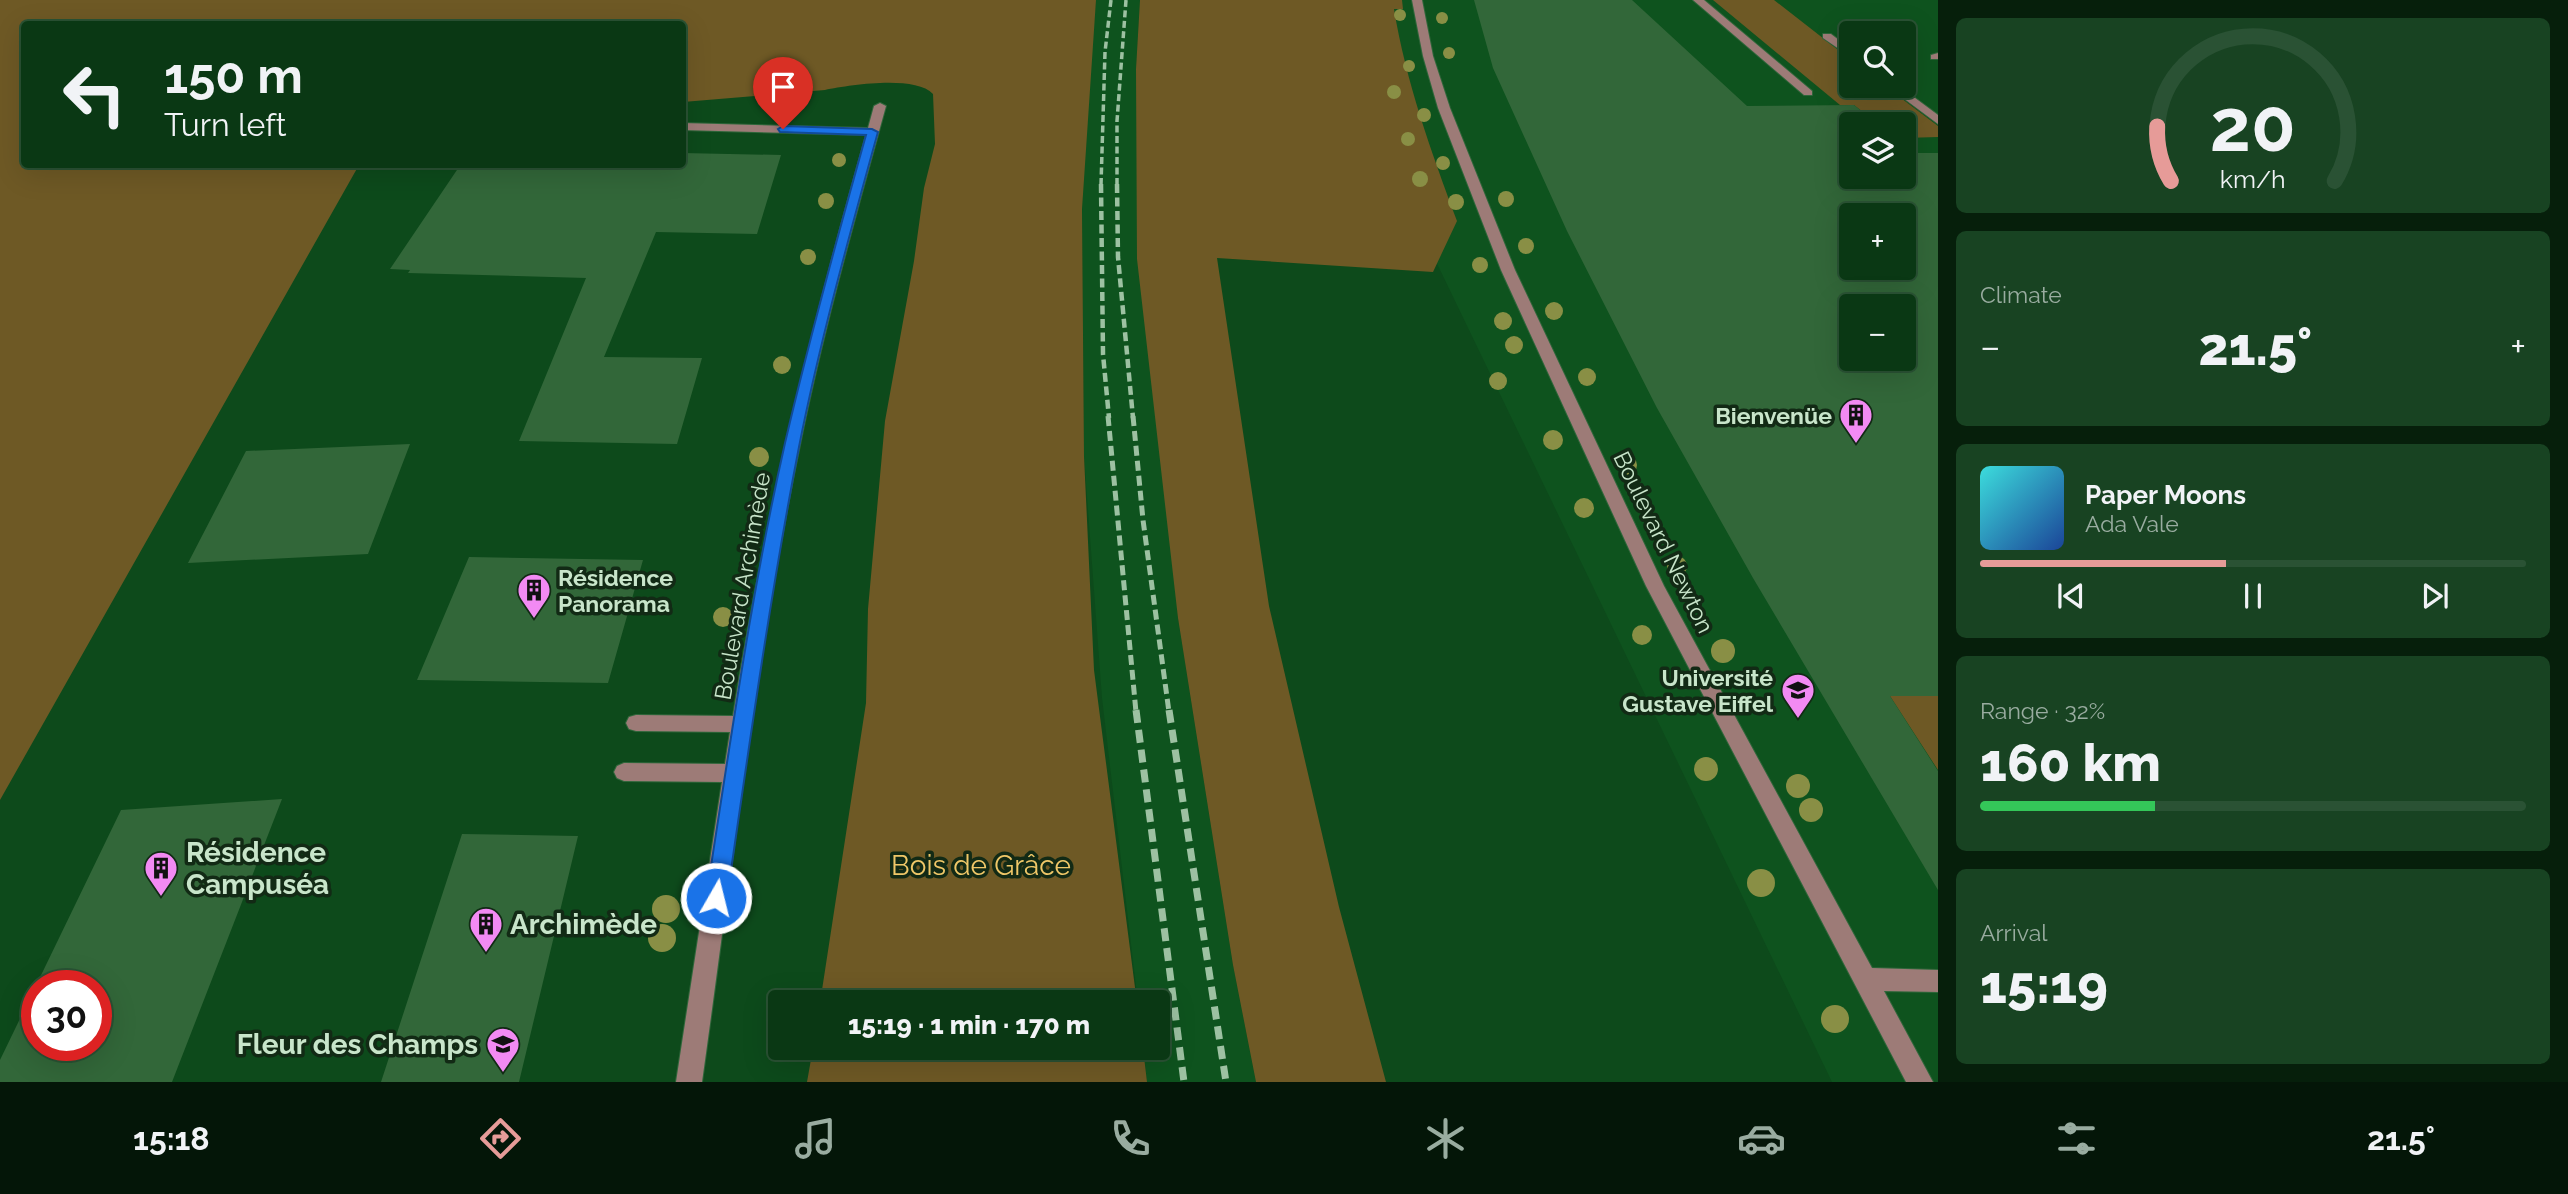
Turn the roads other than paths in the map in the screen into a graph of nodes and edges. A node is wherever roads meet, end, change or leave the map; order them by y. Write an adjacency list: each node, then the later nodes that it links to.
1 (1417, 0): 15 (street, Boulevard Newton)
2 (1698, 0): 5 (street)
3 (1827, 36): 4 (street)
4 (1839, 45)
5 (1808, 93)
6 (1908, 98): 8 (street)
7 (880, 106): 10 (street, Boulevard Archimède)
8 (1938, 121)
9 (686, 126): 10 (street)
10 (872, 132): 12 (street, Boulevard Archimède)
11 (636, 723): 12 (street)
12 (743, 724): 14 (street, Boulevard Archimède)
13 (624, 772): 14 (street)
14 (735, 773): 17 (street, Boulevard Archimède)
15 (1864, 979): 16 (street); 18 (street, Boulevard Newton)
16 (1938, 981)
17 (689, 1082)
18 (1920, 1082)

